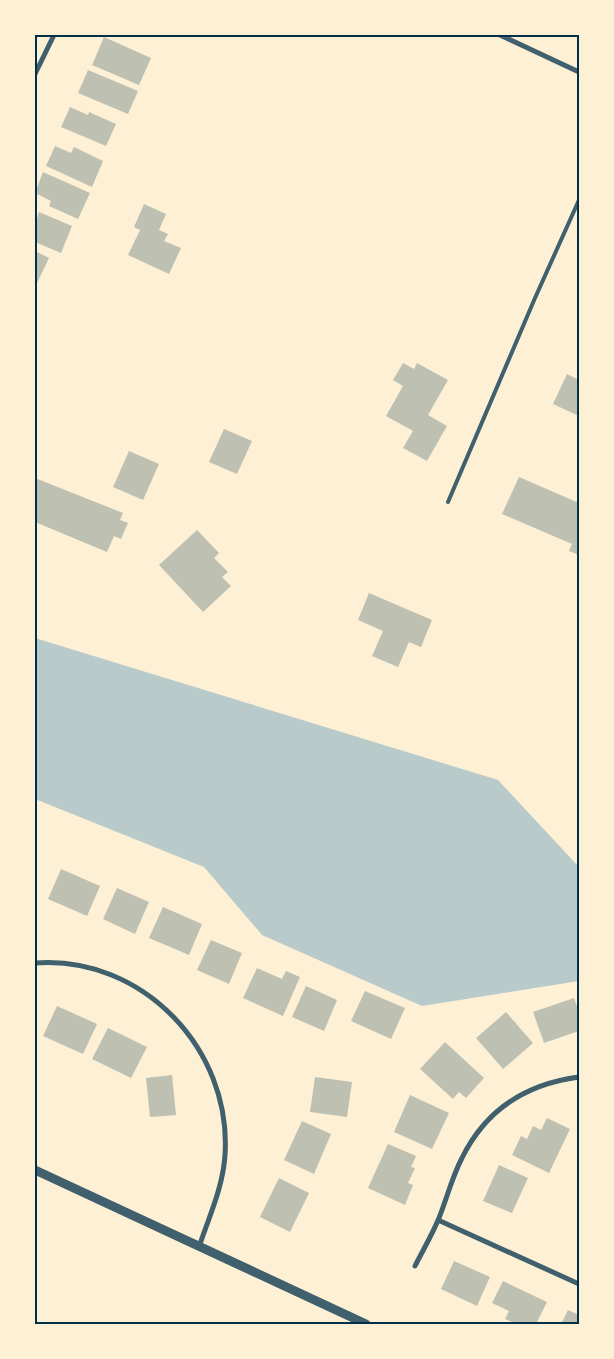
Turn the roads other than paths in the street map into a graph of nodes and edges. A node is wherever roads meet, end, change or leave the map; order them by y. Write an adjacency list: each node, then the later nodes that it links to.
1 (54, 35): 4 (street)
2 (500, 35): 3 (street)
3 (579, 72)
4 (35, 74)
5 (579, 200): 6 (lane)
6 (448, 502)
7 (35, 963): 11 (street)
8 (579, 1077): 10 (street)
9 (35, 1170): 11 (street)
10 (438, 1220): 12 (street); 13 (street)
11 (199, 1247): 14 (street)
12 (416, 1266)
13 (579, 1284)
14 (366, 1324)

